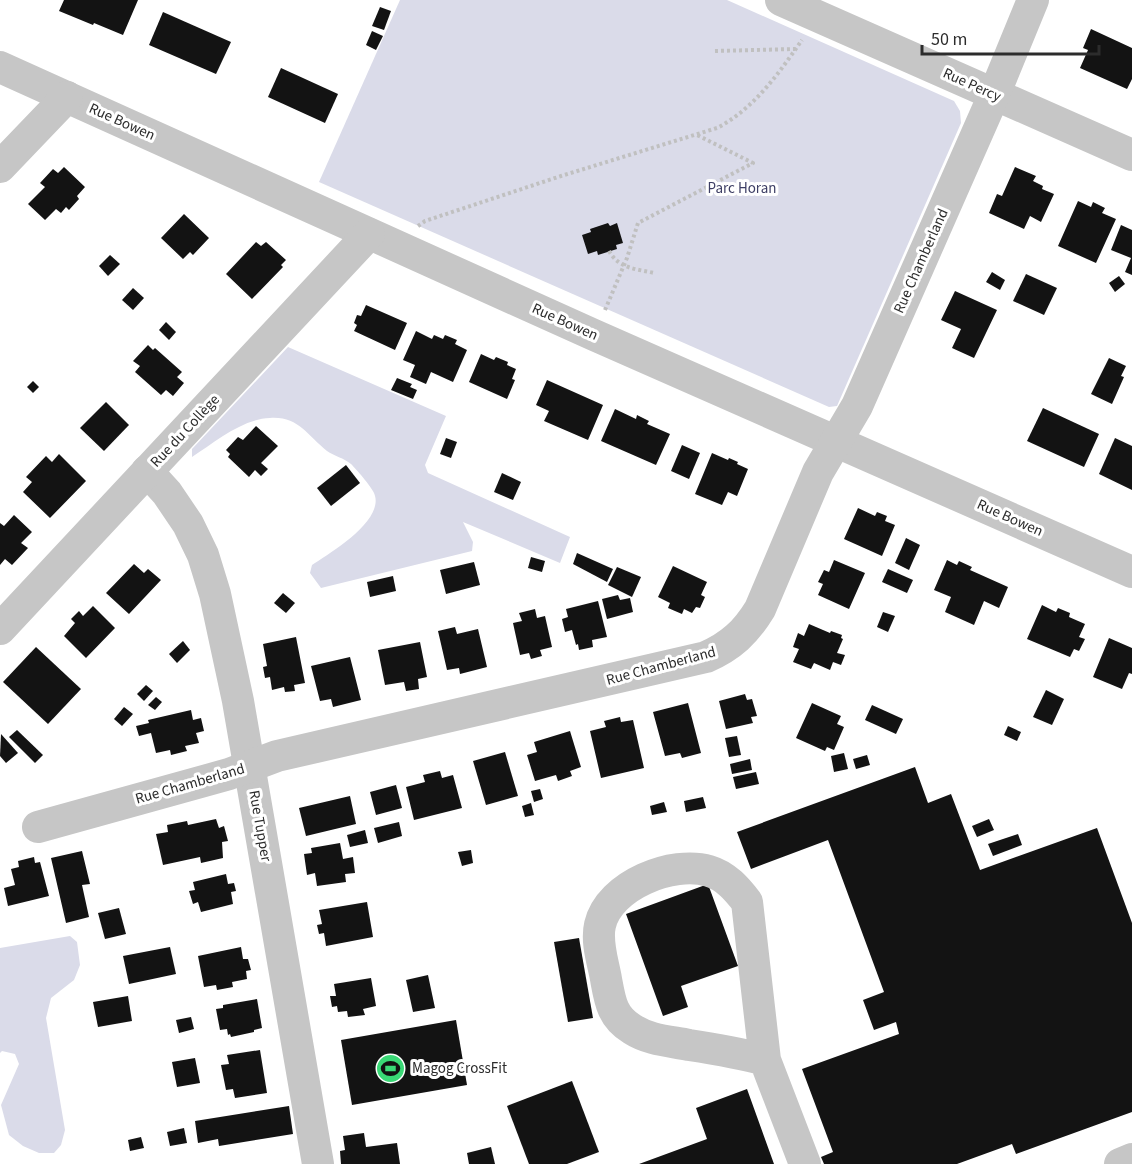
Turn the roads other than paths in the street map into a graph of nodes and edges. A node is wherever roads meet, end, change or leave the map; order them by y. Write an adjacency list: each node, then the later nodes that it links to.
1 (781, 0): 4 (street, Rue Percy)
2 (1033, 0): 4 (street, Rue Chamberland)
3 (0, 67): 5 (street, Rue Bowen)
4 (994, 95): 6 (street, Rue Percy); 9 (street, Rue Chamberland)
5 (67, 97): 7 (street); 8 (street, Rue Bowen)
6 (1132, 155)
7 (0, 167)
8 (369, 234): 9 (street, Rue Bowen); 10 (street, Rue du Collège)
9 (835, 441): 11 (street, Rue Bowen); 13 (street, Rue Chamberland)
10 (147, 471): 12 (street, Rue du Collège); 13 (street, Rue Tupper)
11 (1132, 572)
12 (0, 628)
13 (249, 767): 14 (street, Rue Chamberland); 17 (street, Rue Tupper)
14 (38, 827)
15 (765, 1060): 15 (street); 18 (street)
16 (1132, 1159): 19 (street)
17 (318, 1164)
18 (805, 1164)
19 (1120, 1164)

